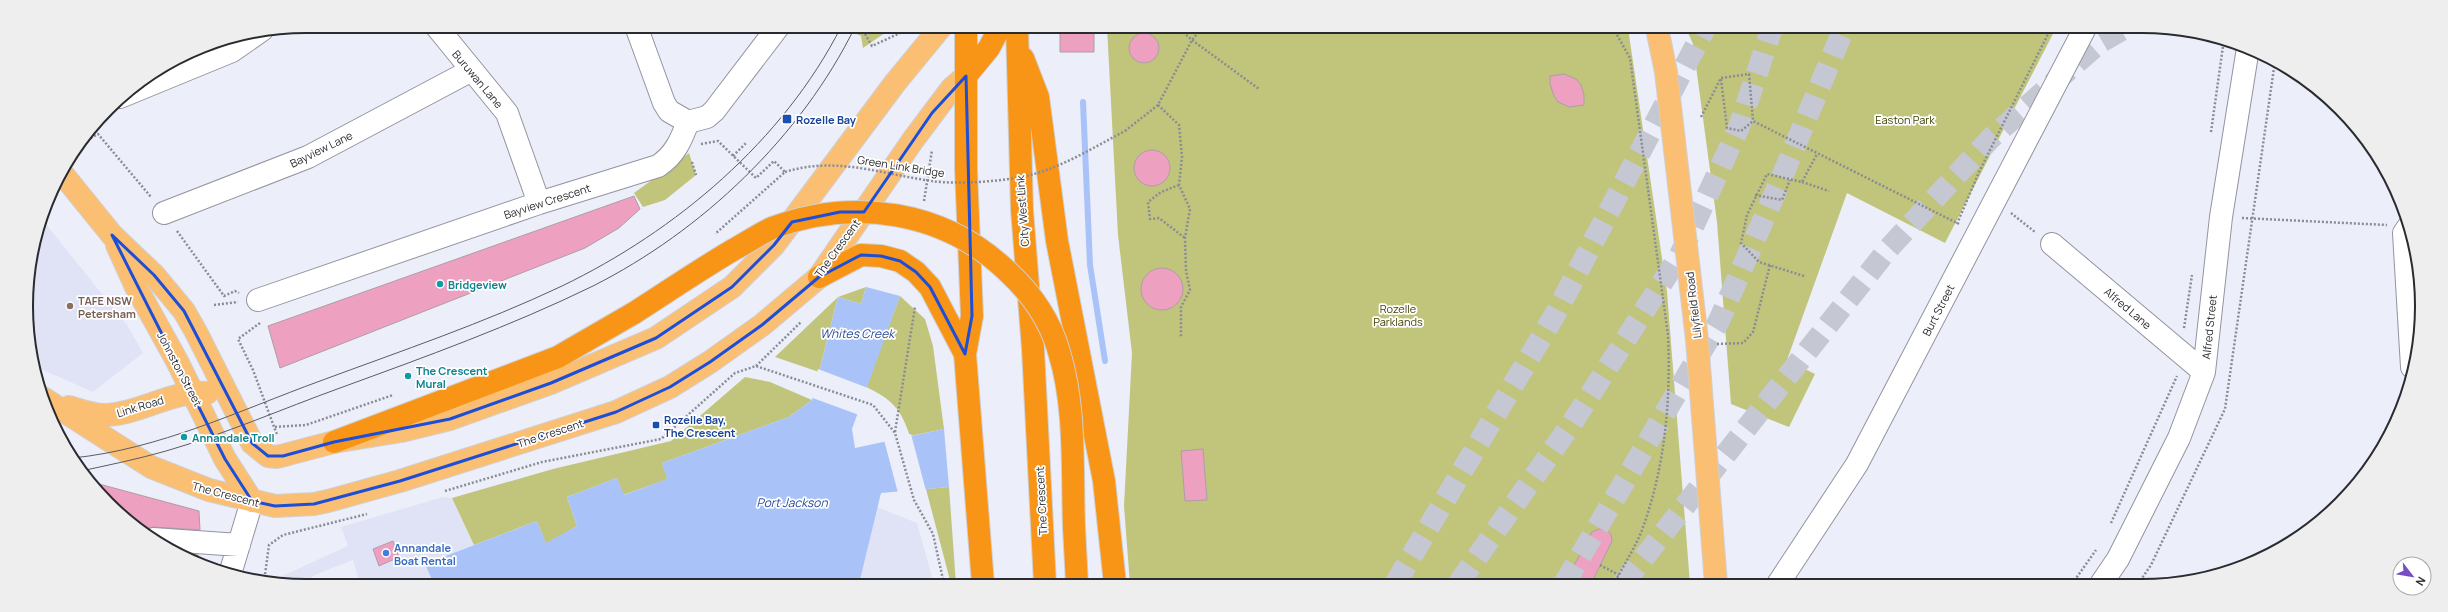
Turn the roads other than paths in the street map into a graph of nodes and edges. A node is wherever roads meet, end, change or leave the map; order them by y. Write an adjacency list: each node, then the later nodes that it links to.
1 (441, 33): 12 (street, Buruwan Lane)
2 (639, 33): 15 (street)
3 (773, 33): 15 (street)
4 (936, 33): 32 (main road)
5 (965, 33): 14 (highway)
6 (997, 33): 14 (highway)
7 (1658, 33): 41 (main road, Lilyfield Road)
8 (2082, 33): 42 (street, Burt Street)
9 (1017, 34): 28 (highway, City West Link); 40 (highway)
10 (249, 39): 13 (street)
11 (2247, 54): 26 (street, Alfred Street)
12 (470, 71): 17 (street, Buruwan Lane); 18 (street, Bayview Lane)
13 (158, 77)
14 (959, 82): 22 (main road, The Crescent); 25 (highway)
15 (685, 131): 17 (street, Bayview Crescent)
16 (65, 177): 20 (main road, Johnston Street)
17 (539, 203): 23 (street, Bayview Crescent)
18 (164, 214)
19 (2405, 232): 24 (street)
20 (112, 235): 27 (main road, Johnston Street); 30 (main road, Johnston Street)
21 (2052, 244): 26 (street, Alfred Lane)
22 (819, 277): 25 (highway); 33 (main road, The Crescent)
23 (258, 300)
24 (2411, 353)
25 (965, 354): 37 (highway)
26 (2204, 372): 43 (street, Alfred Street)
27 (193, 393): 29 (main road, Link Road); 30 (main road, Link Road); 33 (main road, Johnston Street)
28 (1036, 394): 38 (highway, The Crescent)
29 (50, 401)
30 (230, 402): 32 (main road, Johnston Street); 33 (main road)
31 (51, 403): 33 (main road, The Crescent)
32 (334, 442): 39 (highway, bridge)
33 (252, 501): 35 (street)
34 (165, 540): 35 (street)
35 (239, 545): 36 (street)
36 (232, 569)
37 (983, 579)
38 (1045, 579)
39 (1076, 579)
40 (1114, 579)
41 (1716, 579)
42 (1781, 579)
43 (2104, 579)

